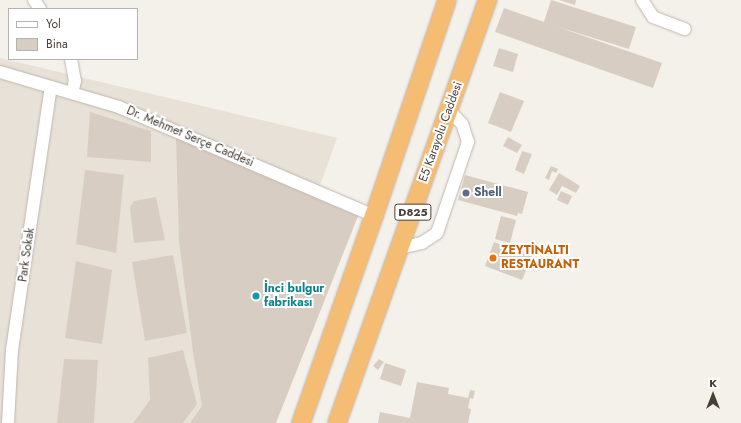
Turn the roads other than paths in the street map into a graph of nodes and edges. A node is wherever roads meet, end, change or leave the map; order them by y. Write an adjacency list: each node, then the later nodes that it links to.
1 (447, 0): 10 (highway, D825)
2 (488, 0): 9 (highway, E5 Karayolu Caddesi / D825)
3 (642, 0): 4 (street)
4 (685, 29)
5 (71, 60): 8 (street)
6 (0, 72): 7 (street, Dr. Mehmet Serçe Caddesi)
7 (51, 87): 8 (street, Dr. Mehmet Serçe Caddesi); 12 (street, Park Sokak)
8 (72, 93): 10 (street, Dr. Mehmet Serçe Caddesi)
9 (449, 110): 11 (highway, E5 Karayolu Caddesi / D825); 11 (street)
10 (374, 216): 13 (highway, D825)
11 (400, 248): 14 (highway, E5 Karayolu Caddesi / D825)
12 (8, 423)
13 (301, 423)
14 (337, 423)

